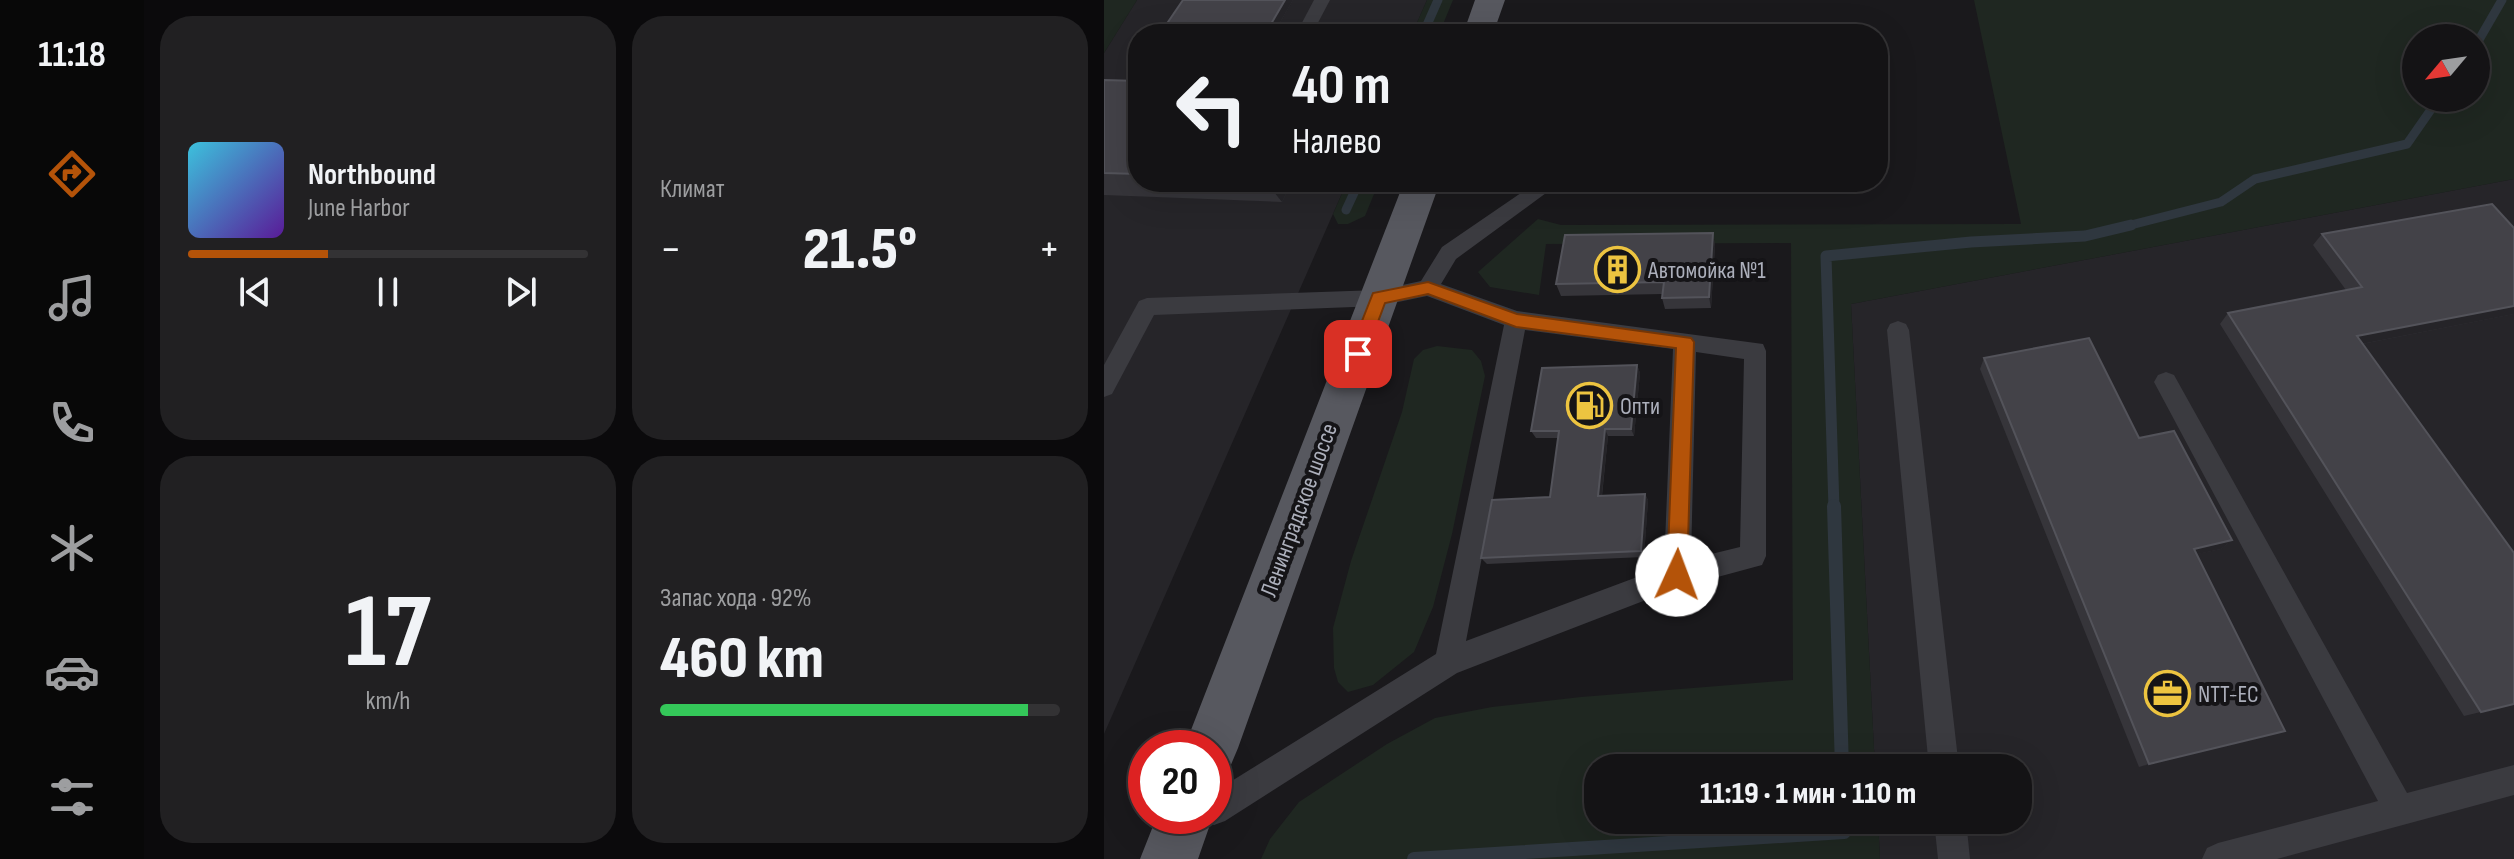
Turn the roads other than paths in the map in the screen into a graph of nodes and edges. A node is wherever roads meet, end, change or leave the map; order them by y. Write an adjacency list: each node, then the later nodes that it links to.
1 (1322, 0): 3 (lane)
2 (1490, 0): 4 (main road)
3 (1309, 24)
4 (1482, 24)
5 (1418, 192): 8 (main road, Ленинградское шоссе)
6 (1537, 192): 7 (lane)
7 (1428, 288): 8 (lane); 9 (lane)
8 (1379, 298): 13 (lane); 16 (main road, Ленинградское шоссе)
9 (1516, 320): 11 (lane); 15 (lane)
10 (1898, 330): 17 (lane)
11 (1685, 342): 14 (lane); 14 (lane)
12 (2166, 382): 20 (lane)
13 (1104, 387)
14 (1677, 575): 15 (lane)
15 (1448, 662): 19 (lane)
16 (1218, 730)
17 (1943, 754)
18 (2514, 780): 20 (lane)
19 (1232, 799)
20 (2400, 811): 23 (lane)
21 (1951, 834): 22 (lane)
22 (1954, 859)
23 (2218, 859)

